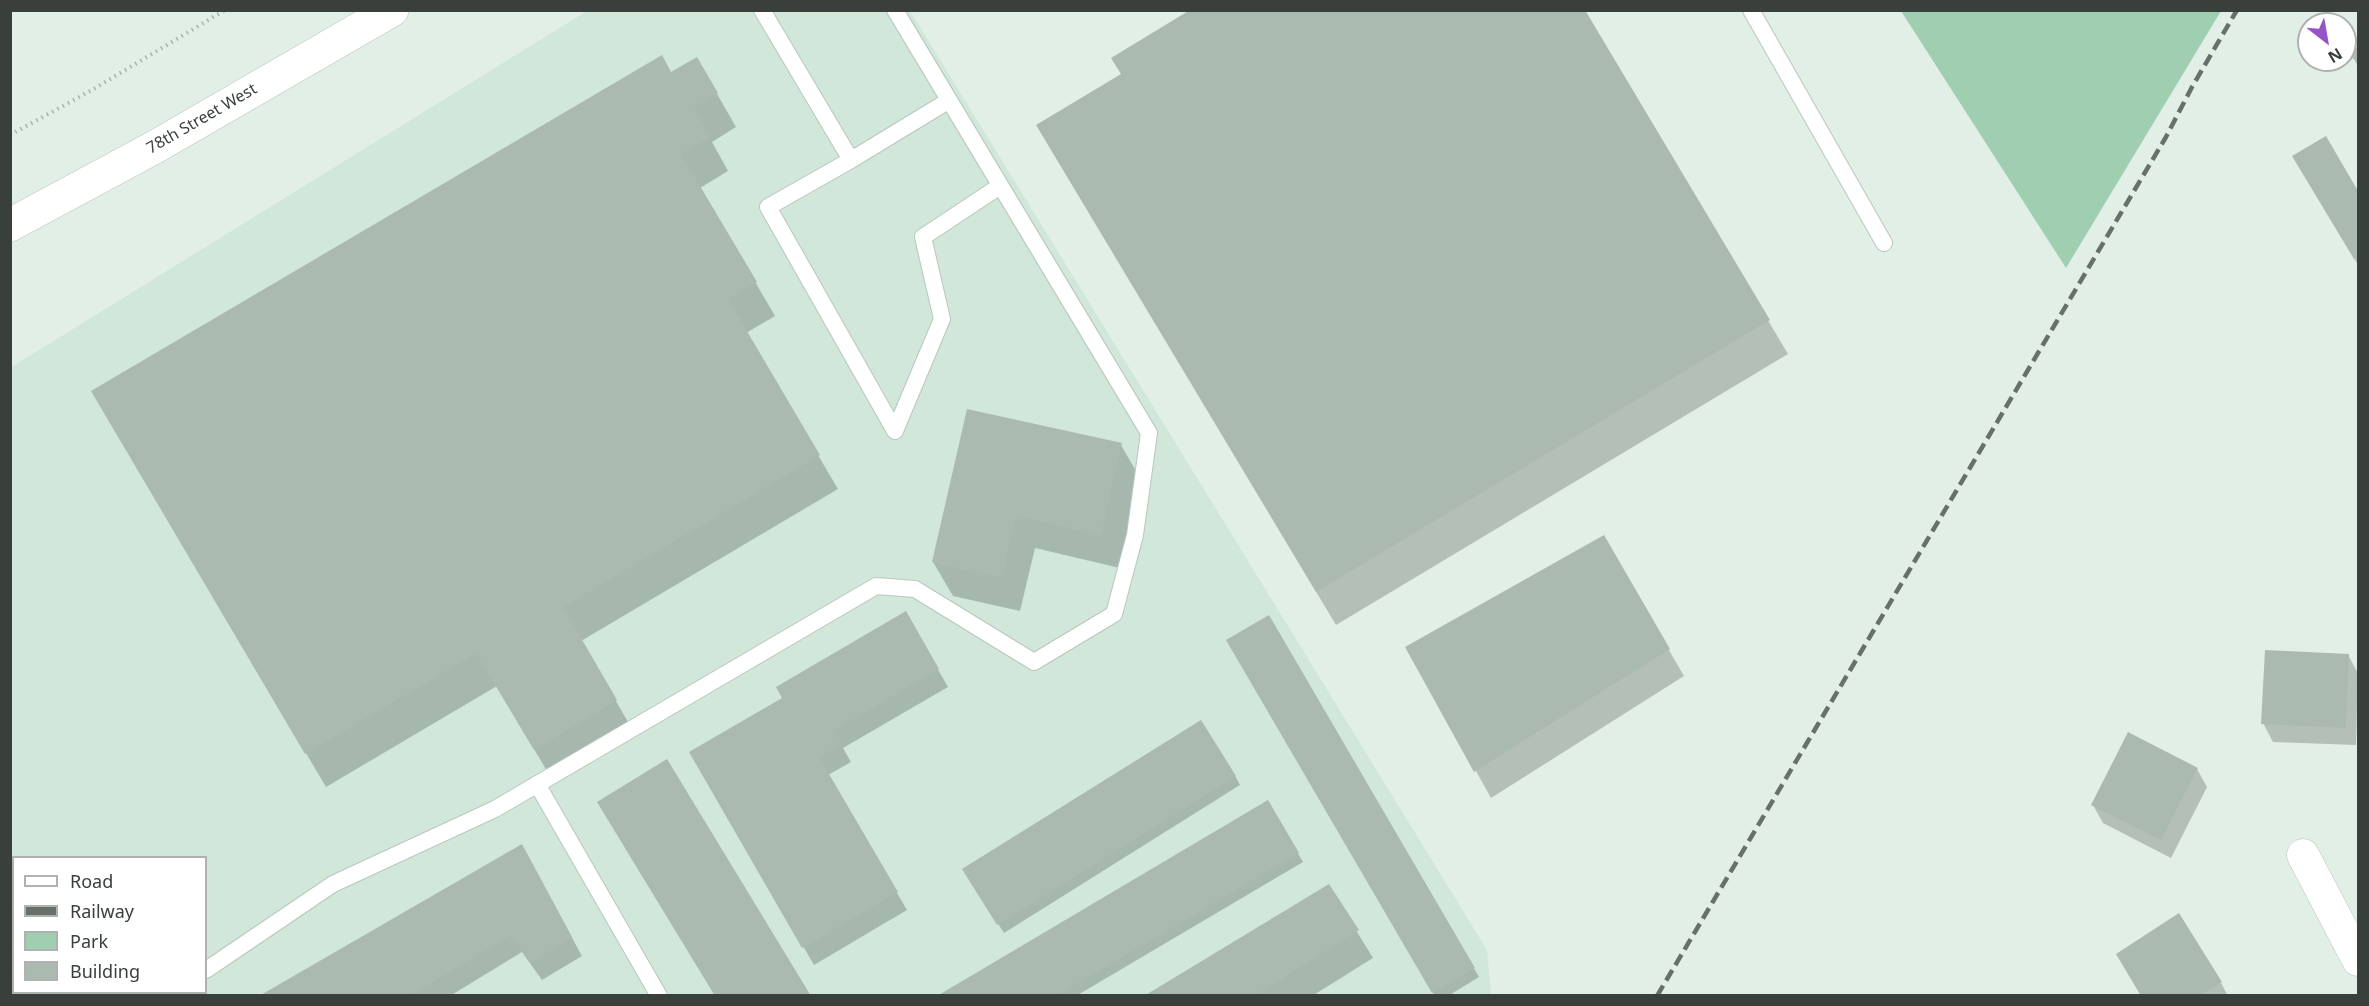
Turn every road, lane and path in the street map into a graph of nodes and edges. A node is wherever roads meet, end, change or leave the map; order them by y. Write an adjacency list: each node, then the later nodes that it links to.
1 (225, 10): 7 (path)
2 (392, 10): 10 (street, 78th Street West)
3 (762, 10): 8 (lane)
4 (895, 10): 6 (lane)
5 (1750, 10): 11 (lane)
6 (948, 100): 8 (lane); 9 (lane)
7 (10, 135)
8 (851, 160): 9 (lane)
9 (1000, 186): 12 (lane)
10 (10, 225)
11 (1884, 243)
12 (537, 784): 15 (lane); 16 (lane)
13 (2303, 855): 14 (street)
14 (2358, 960)
15 (207, 969)
16 (659, 996)

